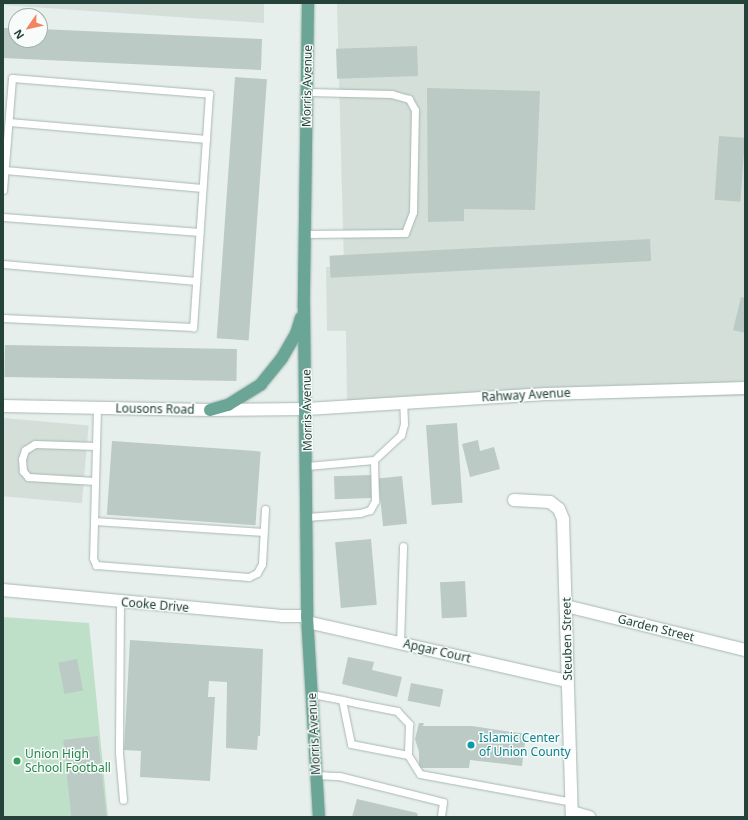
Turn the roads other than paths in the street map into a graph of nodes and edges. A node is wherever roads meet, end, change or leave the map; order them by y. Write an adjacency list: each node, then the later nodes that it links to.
1 (308, 3): 2 (main road, Morris Avenue)
2 (307, 92): 10 (main road, Morris Avenue); 10 (lane)
3 (9, 122): 4 (lane); 4 (lane); 5 (lane)
4 (206, 139): 6 (lane)
5 (5, 170): 6 (lane); 7 (lane)
6 (202, 188): 9 (lane)
7 (3, 190)
8 (3, 217): 9 (lane)
9 (199, 232): 12 (lane)
10 (305, 234): 13 (main road, Morris Avenue)
11 (3, 264): 12 (lane)
12 (196, 281): 14 (lane)
13 (304, 307): 19 (main road, Morris Avenue); 20 (main road)
14 (3, 318)
15 (745, 388): 16 (street, Rahway Avenue)
16 (403, 401): 19 (street, Rahway Avenue); 22 (lane)
17 (3, 406): 18 (street, Lousons Road)
18 (97, 408): 20 (street, Lousons Road); 21 (lane)
19 (307, 408): 20 (street, Lousons Road); 23 (main road, Morris Avenue)
20 (210, 410)
21 (96, 446): 24 (lane); 24 (lane)
22 (374, 460): 23 (lane); 27 (lane)
23 (308, 466): 27 (main road, Morris Avenue)
24 (95, 481): 28 (lane)
25 (514, 500): 33 (street, Steuben Street)
26 (265, 509): 29 (lane)
27 (307, 517): 34 (main road, Morris Avenue)
28 (94, 521): 29 (lane); 29 (lane)
29 (264, 532)
30 (403, 546): 35 (lane)
31 (3, 590): 32 (street, Cooke Drive)
32 (120, 602): 34 (street, Cooke Drive); 42 (lane)
33 (566, 606): 36 (street, Garden Street); 37 (street, Steuben Street)
34 (307, 619): 35 (street, Apgar Court); 38 (main road, Morris Avenue)
35 (400, 643): 37 (street, Apgar Court)
36 (745, 650)
37 (567, 681): 43 (street, Steuben Street)
38 (312, 694): 39 (lane); 41 (main road, Morris Avenue)
39 (342, 700): 40 (lane); 40 (lane)
40 (408, 755): 43 (lane)
41 (317, 775): 44 (main road, Morris Avenue); 45 (lane)
42 (123, 800)
43 (572, 811): 46 (street)
44 (319, 817)
45 (441, 817)
46 (589, 817)

